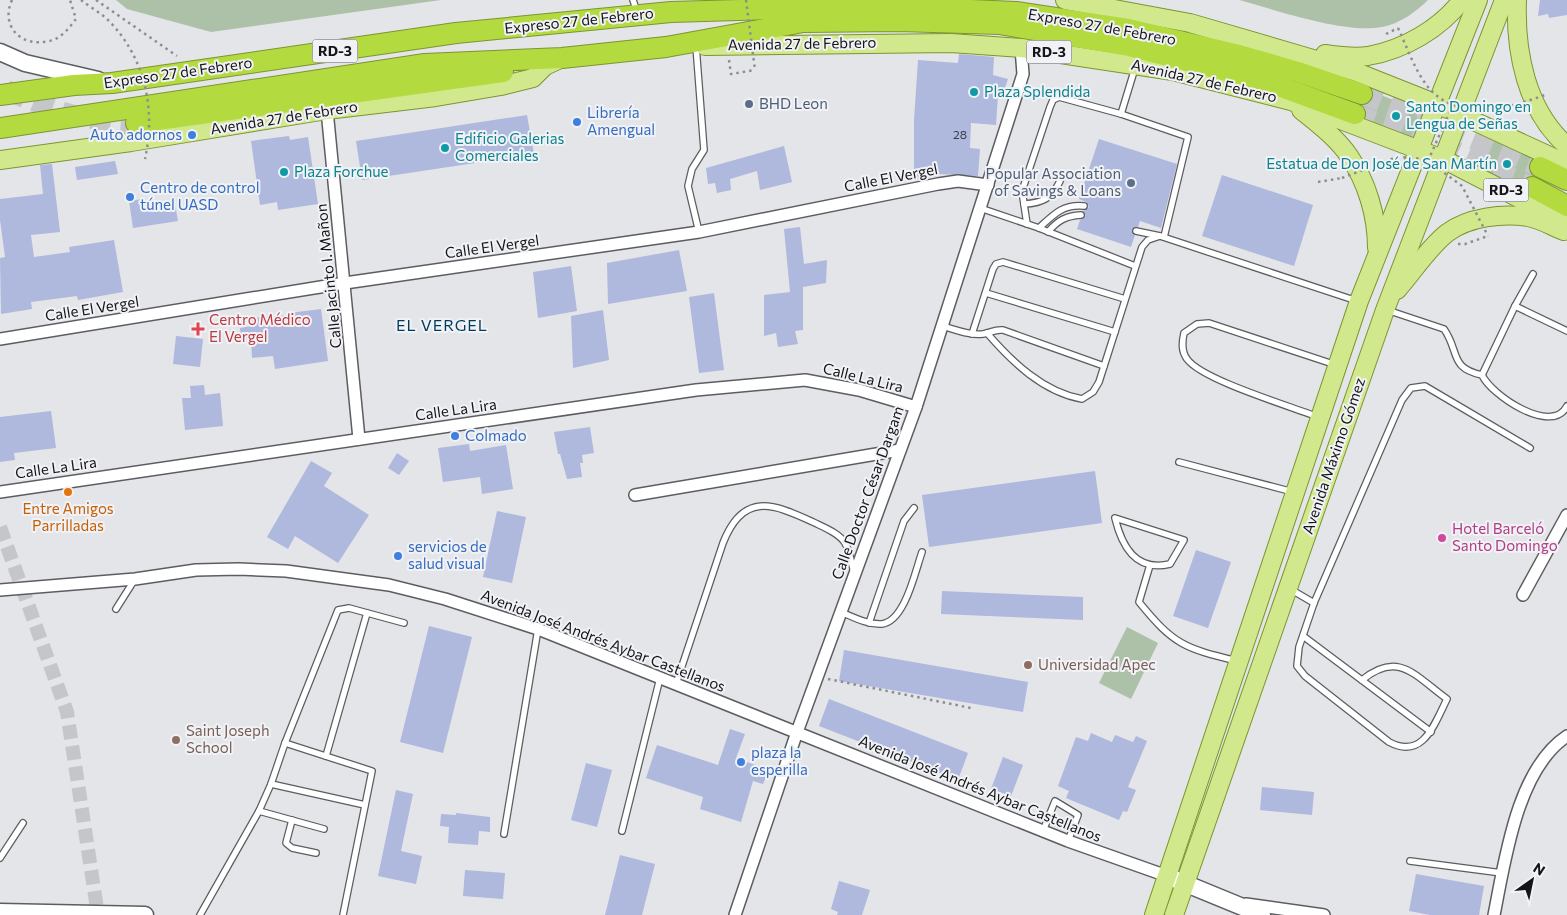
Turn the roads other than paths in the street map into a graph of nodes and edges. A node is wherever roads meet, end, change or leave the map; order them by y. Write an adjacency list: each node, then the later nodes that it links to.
1 (718, 0): 8 (main road, RD-3)
2 (1065, 0): 10 (main road)
3 (1462, 0): 10 (main road)
4 (1478, 0): 20 (main road, Avenida Máximo Gómez)
5 (1504, 0): 20 (main road, Avenida Máximo Gómez)
6 (1517, 0): 26 (main road)
7 (636, 8): 8 (highway, Expreso 27 de Febrero / RD-3); 16 (highway, Expreso 27 de Febrero / RD-3)
8 (671, 12): 17 (highway, Expreso 27 de Febrero / RD-3)
9 (696, 46): 11 (main road, Avenida 27 de Febrero / RD-3); 12 (main road, Avenida 27 de Febrero / RD-3); 44 (lane)
10 (1266, 46): 20 (main road)
11 (666, 47): 14 (highway, Expreso 27 de Febrero / RD-3); 23 (highway, Expreso 27 de Febrero / RD-3)
12 (1021, 48): 15 (main road, Avenida 27 de Febrero / RD-3); 33 (street, Calle Doctor César Dargam)
13 (0, 52): 16 (main road)
14 (554, 62): 21 (main road, Avenida 27 de Febrero / RD-3); 24 (highway); 25 (highway, Expreso 27 de Febrero / RD-3)
15 (1136, 64): 19 (main road, Avenida 27 de Febrero / RD-3); 22 (lane)
16 (112, 83): 18 (highway, Expreso 27 de Febrero / RD-3)
17 (1362, 94)
18 (0, 95)
19 (1292, 101): 27 (main road, Avenida 27 de Febrero / RD-3); 48 (main road)
20 (1450, 108): 27 (main road, Avenida Máximo Gómez); 27 (main road, Avenida Máximo Gómez); 29 (main road)
21 (327, 110): 28 (main road, Avenida 27 de Febrero / RD-3); 51 (street, Calle Jacinto I. Mañon)
22 (1121, 114): 35 (lane); 47 (lane)
23 (1354, 114)
24 (136, 123)
25 (0, 128)
26 (1567, 146)
27 (1430, 157): 40 (main road, Avenida 27 de Febrero / RD-3); 48 (main road, Avenida Máximo Gómez); 55 (main road, Avenida Máximo Gómez)
28 (0, 160)
29 (1567, 164)
30 (1540, 167): 31 (highway, RD-3)
31 (1567, 180)
32 (1060, 181): 35 (lane)
33 (988, 185): 38 (street, Calle Doctor César Dargam); 44 (street, Calle El Vergel)
34 (1532, 187): 37 (highway, RD-3)
35 (1024, 204): 41 (lane)
36 (1084, 206): 42 (lane)
37 (1567, 206)
38 (980, 208): 41 (lane); 57 (street, Calle Doctor César Dargam)
39 (1081, 215): 45 (lane)
40 (1567, 223)
41 (1027, 224): 42 (lane)
42 (1039, 228): 45 (lane)
43 (1136, 231): 47 (lane)
44 (699, 232): 51 (street, Calle El Vergel)
45 (1048, 232): 49 (lane)
46 (1567, 233): 55 (main road)
47 (1162, 236): 49 (lane); 54 (lane)
48 (1377, 254): 54 (main road, Avenida Máximo Gómez)
49 (1135, 266): 53 (lane)
50 (1533, 274): 56 (lane)
51 (345, 283): 62 (street, Calle El Vergel); 69 (street, Calle Jacinto I. Mañon)
52 (986, 293): 53 (lane); 59 (lane); 61 (lane)
53 (1125, 299): 59 (lane)
54 (1359, 301): 63 (main road, Avenida Máximo Gómez)
55 (1387, 305): 65 (lane); 82 (main road, Avenida Máximo Gómez)
56 (1515, 306): 58 (lane); 65 (lane)
57 (942, 326): 61 (lane); 67 (street, Calle Doctor César Dargam)
58 (1567, 331)
59 (1115, 332): 64 (lane)
60 (987, 333): 61 (lane); 64 (lane); 64 (lane)
61 (972, 334)
62 (0, 339)
63 (1338, 365): 68 (main road, Avenida Máximo Gómez); 68 (lane)
64 (1104, 366)
65 (1482, 376): 66 (lane)
66 (1567, 406)
67 (916, 407): 69 (street, Calle La Lira); 71 (street, Calle Doctor César Dargam)
68 (1320, 418): 74 (main road, Avenida Máximo Gómez)
69 (359, 439): 73 (street, Calle La Lira)
70 (1530, 448): 85 (lane)
71 (900, 450): 75 (street); 80 (street, Calle Doctor César Dargam)
72 (1179, 462): 74 (lane)
73 (0, 492)
74 (1295, 493): 93 (main road, Avenida Máximo Gómez)
75 (635, 495)
76 (914, 508): 90 (lane)
77 (1567, 515): 84 (street)
78 (922, 552): 90 (lane)
79 (1150, 565): 79 (lane); 93 (lane)
80 (854, 575): 87 (street, Calle Doctor César Dargam); 96 (lane)
81 (135, 579): 83 (street, Avenida José Andrés Aybar Castellanos); 86 (lane); 91 (street, Avenida José Andrés Aybar Castellanos)
82 (1288, 588): 85 (lane); 117 (main road, Avenida Máximo Gómez)
83 (0, 590)
84 (1523, 595)
85 (1314, 603): 92 (lane)
86 (116, 609)
87 (841, 612): 90 (lane); 97 (street, Calle Doctor César Dargam)
88 (367, 613): 89 (lane); 100 (lane); 101 (lane)
89 (404, 623)
90 (869, 623)
91 (538, 630): 94 (street, Avenida José Andrés Aybar Castellanos); 110 (lane)
92 (1303, 636): 95 (lane); 98 (lane)
93 (1239, 661): 116 (main road, Avenida Máximo Gómez)
94 (660, 678): 96 (street, Avenida José Andrés Aybar Castellanos); 109 (lane)
95 (1362, 680): 98 (lane); 98 (lane)
96 (676, 684): 97 (street, Avenida José Andrés Aybar Castellanos)
97 (797, 732): 108 (street, Avenida José Andrés Aybar Castellanos); 123 (street, Calle Doctor César Dargam)
98 (1431, 732)
99 (1567, 736): 115 (street)
100 (285, 743): 101 (lane); 102 (lane)
101 (326, 756): 103 (lane)
102 (271, 784): 103 (lane); 104 (lane)
103 (365, 805): 122 (lane)
104 (259, 811): 105 (lane); 121 (lane)
105 (292, 820): 107 (lane); 112 (lane)
106 (23, 823): 113 (lane)
107 (324, 829)
108 (1044, 831): 111 (street, Avenida José Andrés Aybar Castellanos); 111 (lane)
109 (622, 832)
110 (504, 834)
111 (1068, 841): 116 (street, Avenida José Andrés Aybar Castellanos)
112 (316, 853)
113 (0, 858)
114 (1410, 861): 115 (lane)
115 (1502, 873): 128 (street)
116 (1167, 876): 117 (main road); 124 (main road, Avenida Máximo Gómez)
117 (1185, 883): 118 (main road); 125 (main road, Avenida Máximo Gómez)
118 (1227, 901): 126 (main road); 127 (street)
119 (0, 912): 120 (main road)
120 (145, 915)
121 (200, 915)
122 (343, 915)
123 (735, 915)
124 (1154, 915)
125 (1174, 915)
126 (1262, 915)
127 (1324, 915)
128 (1494, 915)

